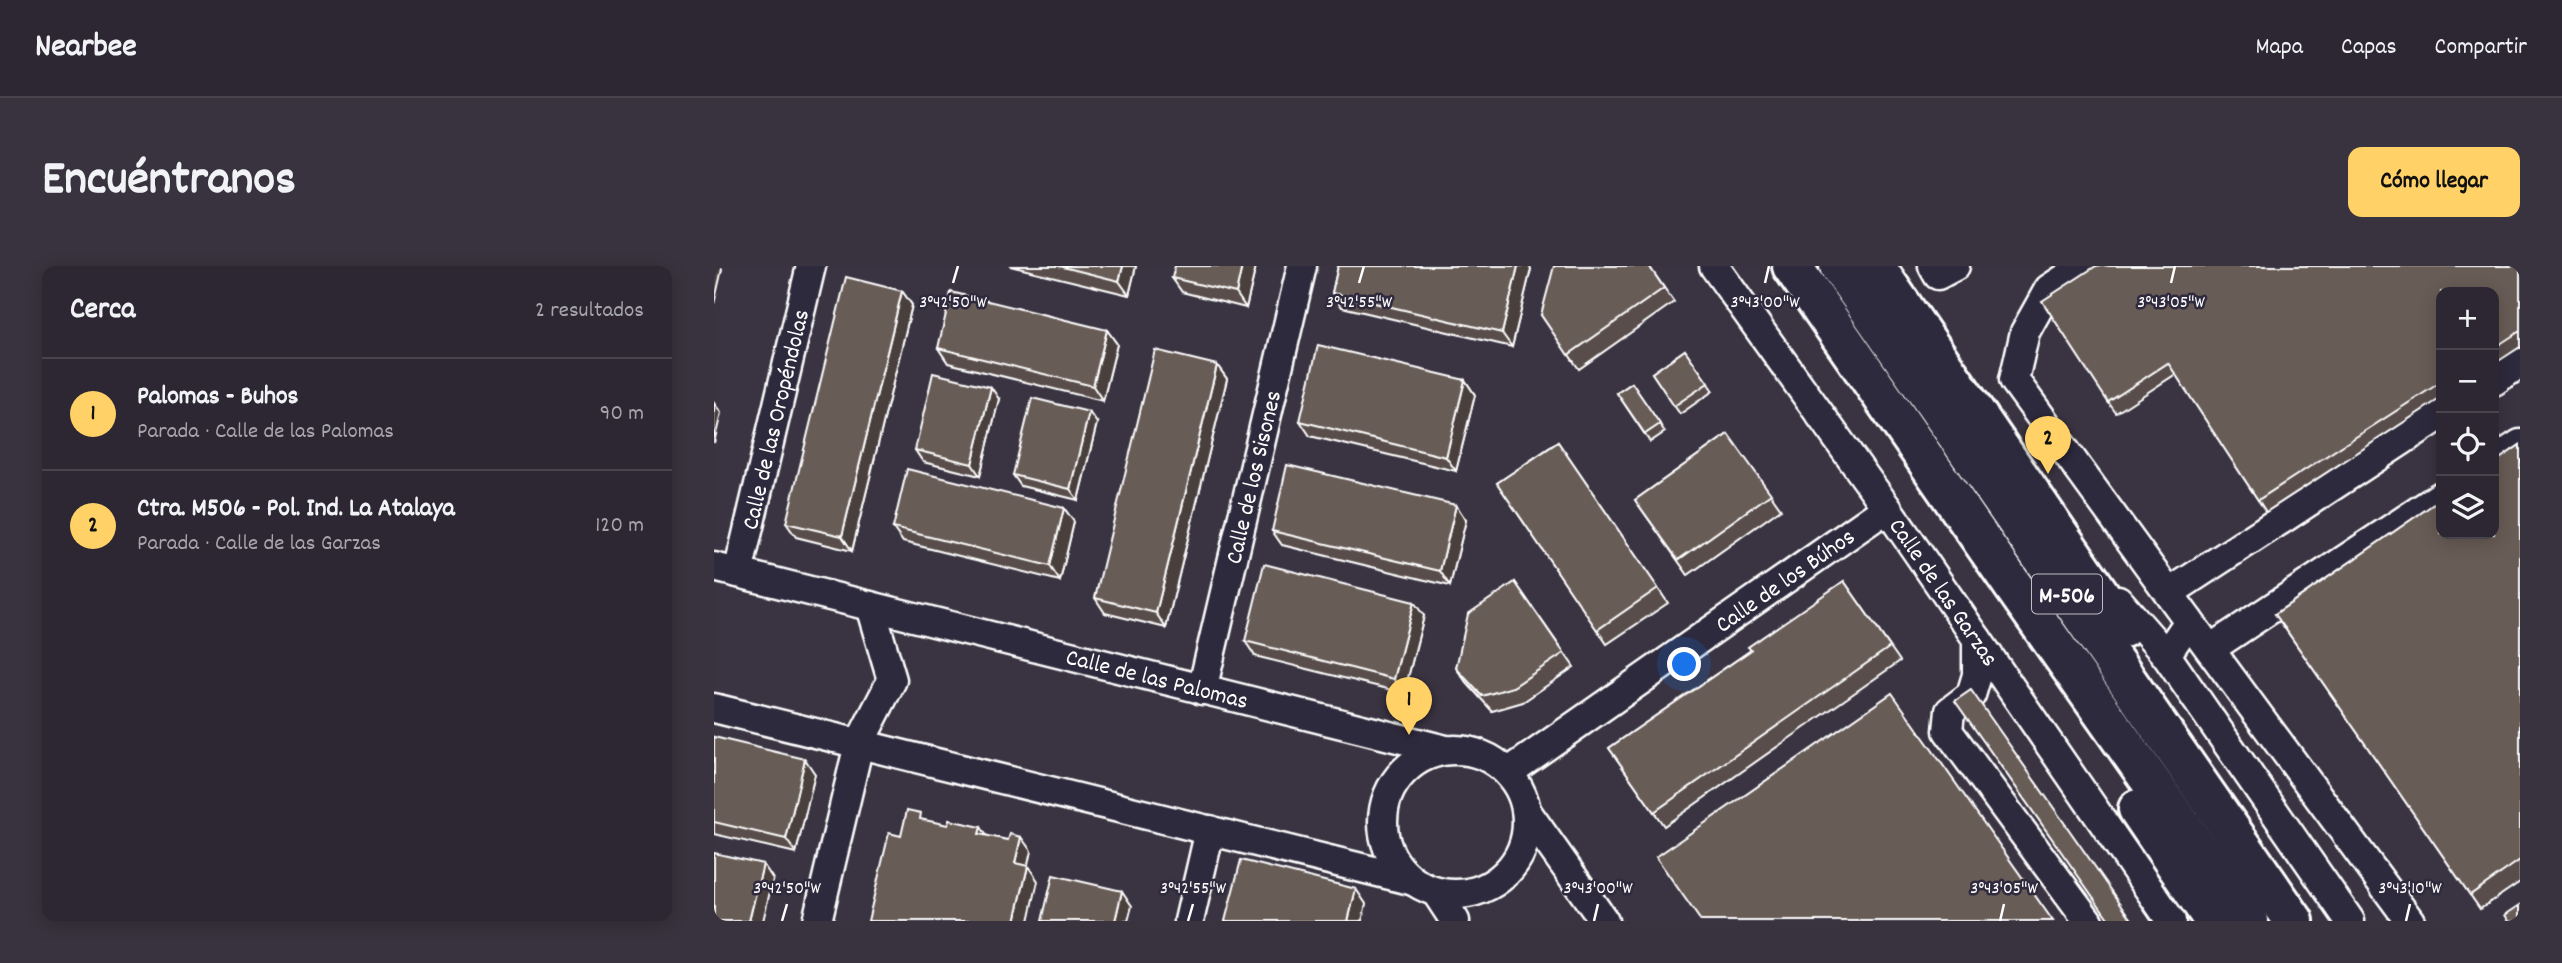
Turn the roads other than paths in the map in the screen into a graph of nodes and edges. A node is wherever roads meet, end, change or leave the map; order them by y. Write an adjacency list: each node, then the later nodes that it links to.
1 (811, 266): 18 (street, Calle de las Oropéndolas)
2 (1302, 266): 26 (street, Calle de los Sisones)
3 (1714, 266): 17 (street, Calle de las Garzas)
4 (1792, 266): 19 (highway, M-506)
5 (1839, 266): 43 (highway, M-506)
6 (1875, 266): 11 (highway)
7 (1933, 266): 8 (street)
8 (1955, 266)
9 (2084, 266): 20 (street)
10 (2520, 363): 12 (street)
11 (1948, 370): 25 (street); 44 (highway)
12 (2499, 377)
13 (2436, 418): 20 (street)
14 (2520, 444): 15 (street)
15 (2499, 458)
16 (2436, 499): 24 (street)
17 (1887, 508): 23 (street, Calle de las Garzas); 30 (street, Calle de los Búhos)
18 (726, 570): 21 (street, Calle de las Palomas)
19 (2014, 587): 41 (highway); 42 (highway, M-506)
20 (2169, 593): 22 (street)
21 (870, 607): 26 (street, Calle de las Palomas); 28 (street)
22 (2189, 621): 24 (street); 25 (street)
23 (1977, 639): 39 (street); 40 (street, Calle de las Garzas)
24 (2210, 649): 46 (street)
25 (2166, 655): 45 (street)
26 (1202, 690): 29 (street, Calle de las Palomas)
27 (714, 708): 28 (street)
28 (859, 744): 32 (street); 35 (street)
29 (1446, 750): 30 (street); 33 (street)
30 (1509, 772): 31 (street)
31 (1528, 813): 34 (street); 38 (street)
32 (1210, 830): 33 (street); 36 (street)
33 (1410, 880): 34 (street)
34 (1436, 892): 37 (street)
35 (817, 921)
36 (1189, 921)
37 (1455, 921)
38 (1604, 921)
39 (2088, 921)
40 (2171, 921)
41 (2214, 921)
42 (2249, 921)
43 (2294, 921)
44 (2322, 921)
45 (2350, 921)
46 (2410, 921)

